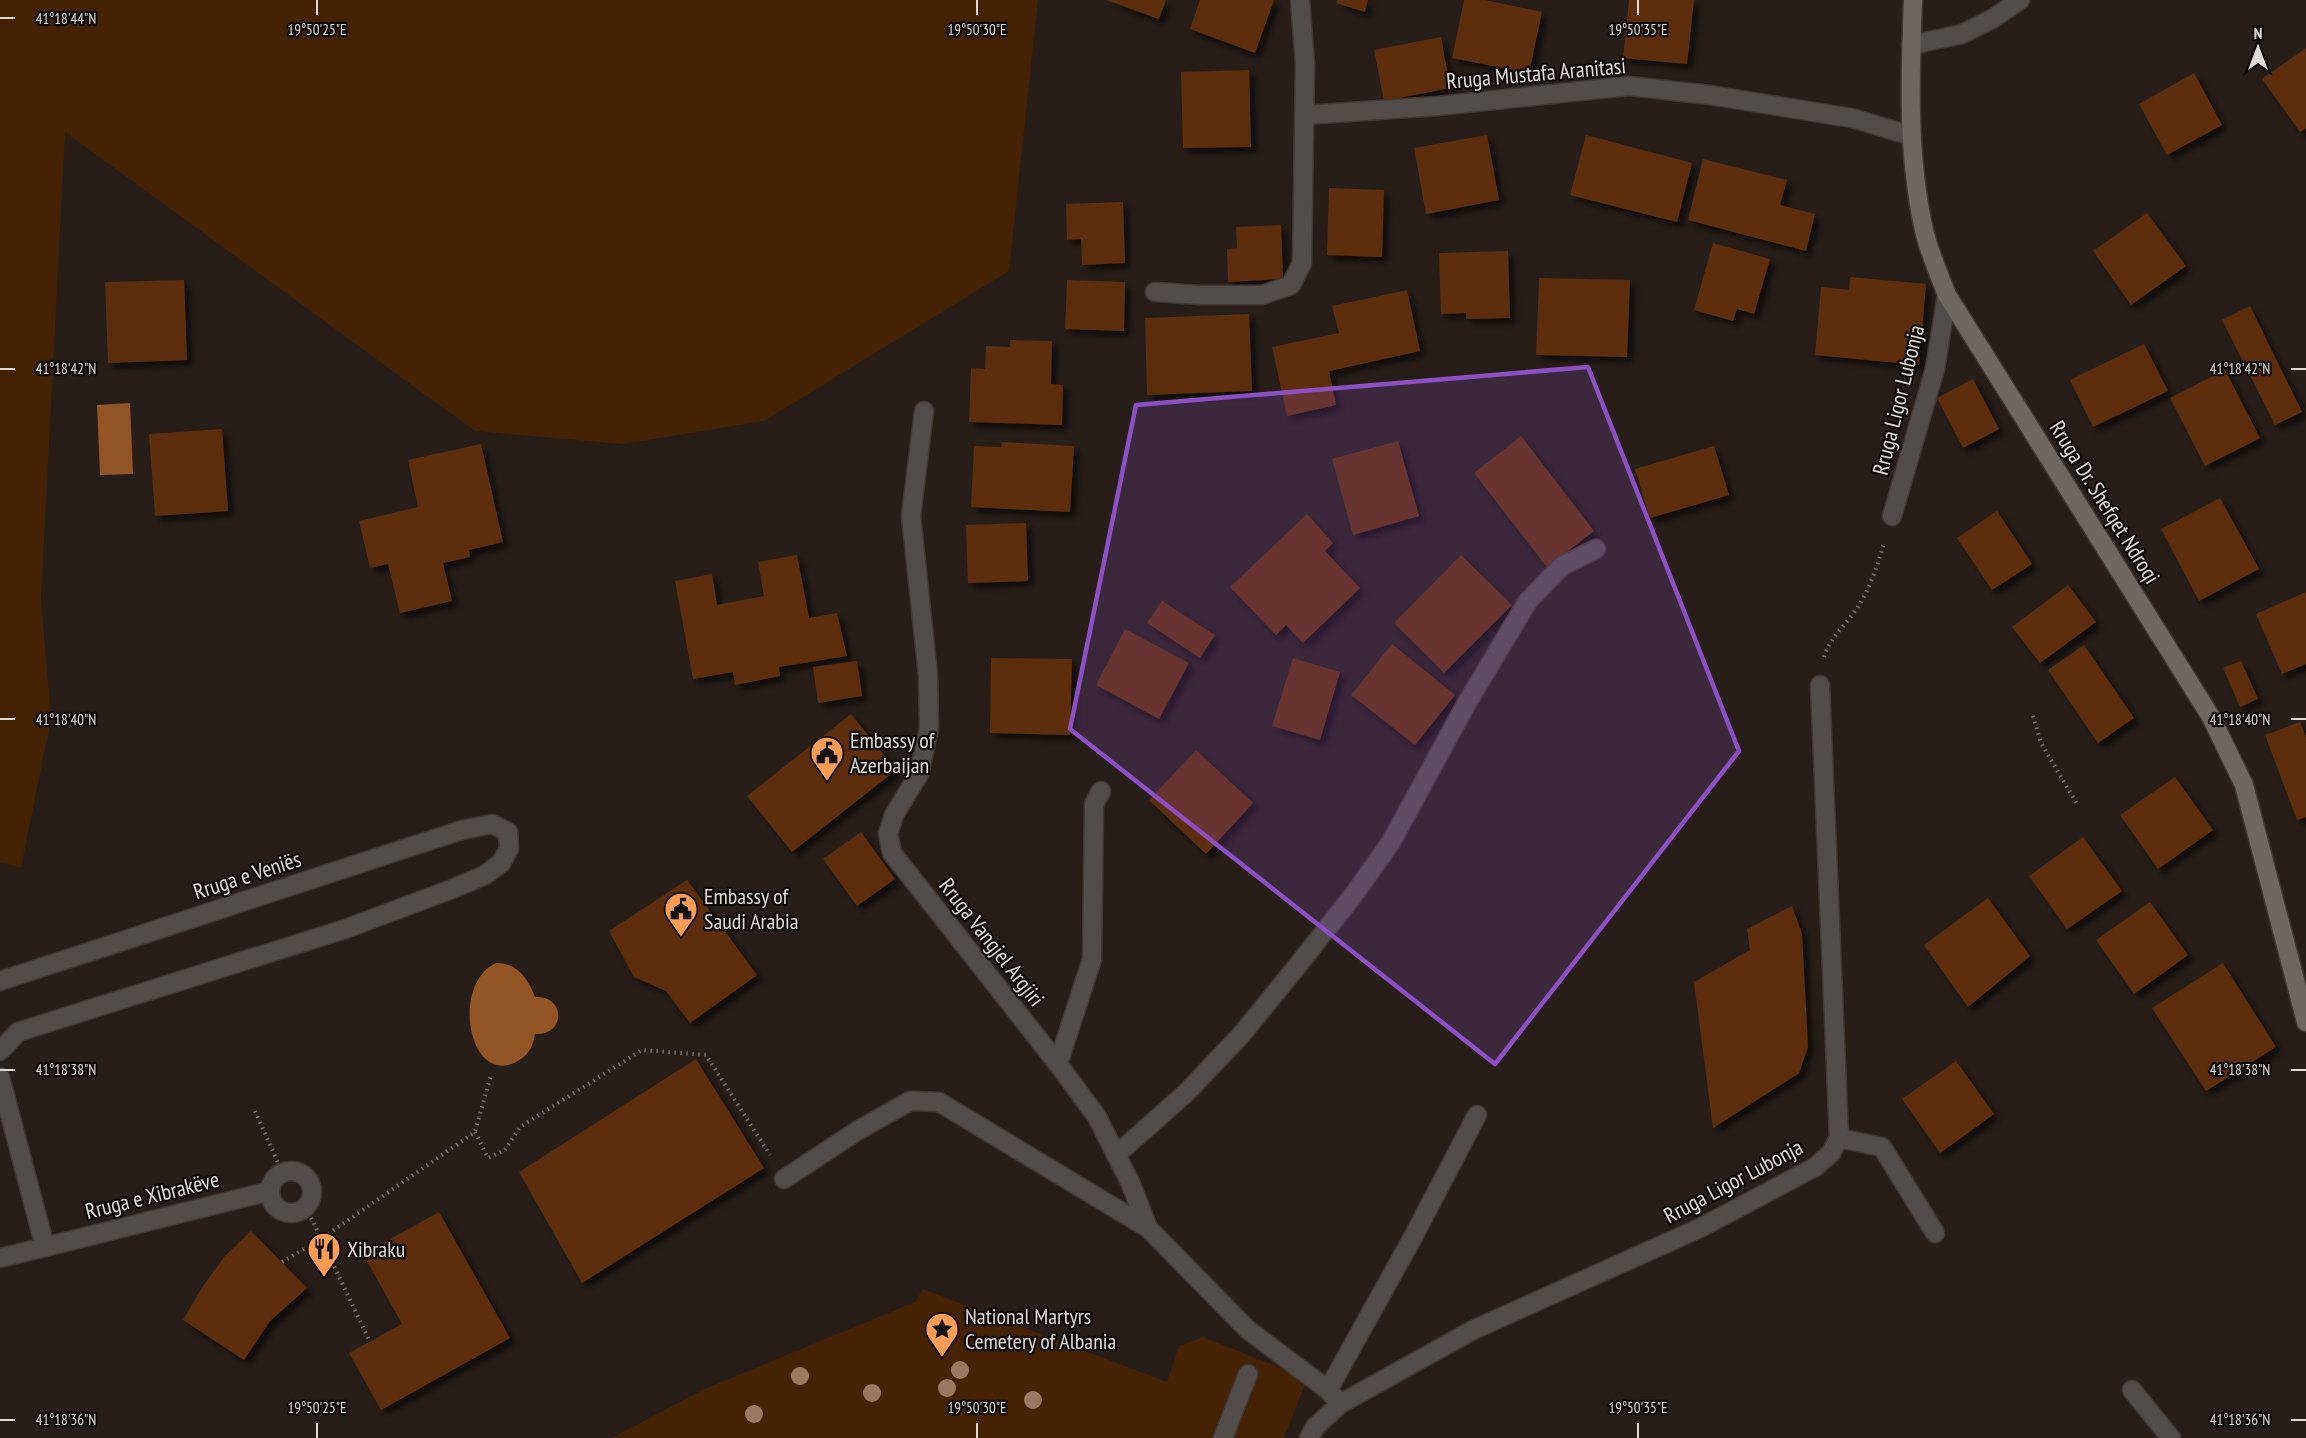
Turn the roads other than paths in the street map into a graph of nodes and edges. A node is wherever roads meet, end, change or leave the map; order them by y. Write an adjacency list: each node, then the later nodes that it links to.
1 (1300, 0): 5 (street)
2 (1913, 0): 4 (main road, Rruga Dr. Shefqet Ndroqi)
3 (2020, 0): 4 (street)
4 (1911, 45): 6 (main road, Rruga Dr. Shefqet Ndroqi)
5 (1305, 115): 6 (street, Rruga Mustafa Aranitasi); 7 (street)
6 (1912, 136): 8 (main road, Rruga Dr. Shefqet Ndroqi)
7 (1155, 292)
8 (1947, 295): 10 (street, Rruga Ligor Lubonja); 15 (main road, Rruga Dr. Shefqet Ndroqi)
9 (924, 411): 18 (street, Rruga Vangjel Argjiri)
10 (1892, 516)
11 (1596, 549): 22 (street)
12 (1820, 685): 21 (street)
13 (1101, 791): 18 (street)
14 (0, 981): 17 (street, Rruga e Veniës)
15 (2303, 991): 16 (main road, Rruga Dr. Shefqet Ndroqi)
16 (2306, 1022)
17 (0, 1051)
18 (1058, 1064): 22 (street, Rruga Vangjel Argjiri)
19 (0, 1077): 27 (street)
20 (1478, 1115): 31 (street)
21 (1839, 1138): 26 (street); 31 (street, Rruga Ligor Lubonja)
22 (1116, 1155): 25 (street, Rruga Vangjel Argjiri)
23 (784, 1179): 25 (street)
24 (270, 1191): 24 (street); 27 (street, Rruga e Xibrakëve)
25 (1148, 1228): 31 (street, Rruga Vangjel Argjiri)
26 (1935, 1233)
27 (45, 1247): 28 (street, Rruga e Xibrakëve)
28 (0, 1258)
29 (1248, 1374): 32 (street)
30 (2132, 1390): 34 (street)
31 (1334, 1397): 33 (street, Rruga Ligor Lubonja)
32 (1223, 1438)
33 (1309, 1438)
34 (2171, 1438)

